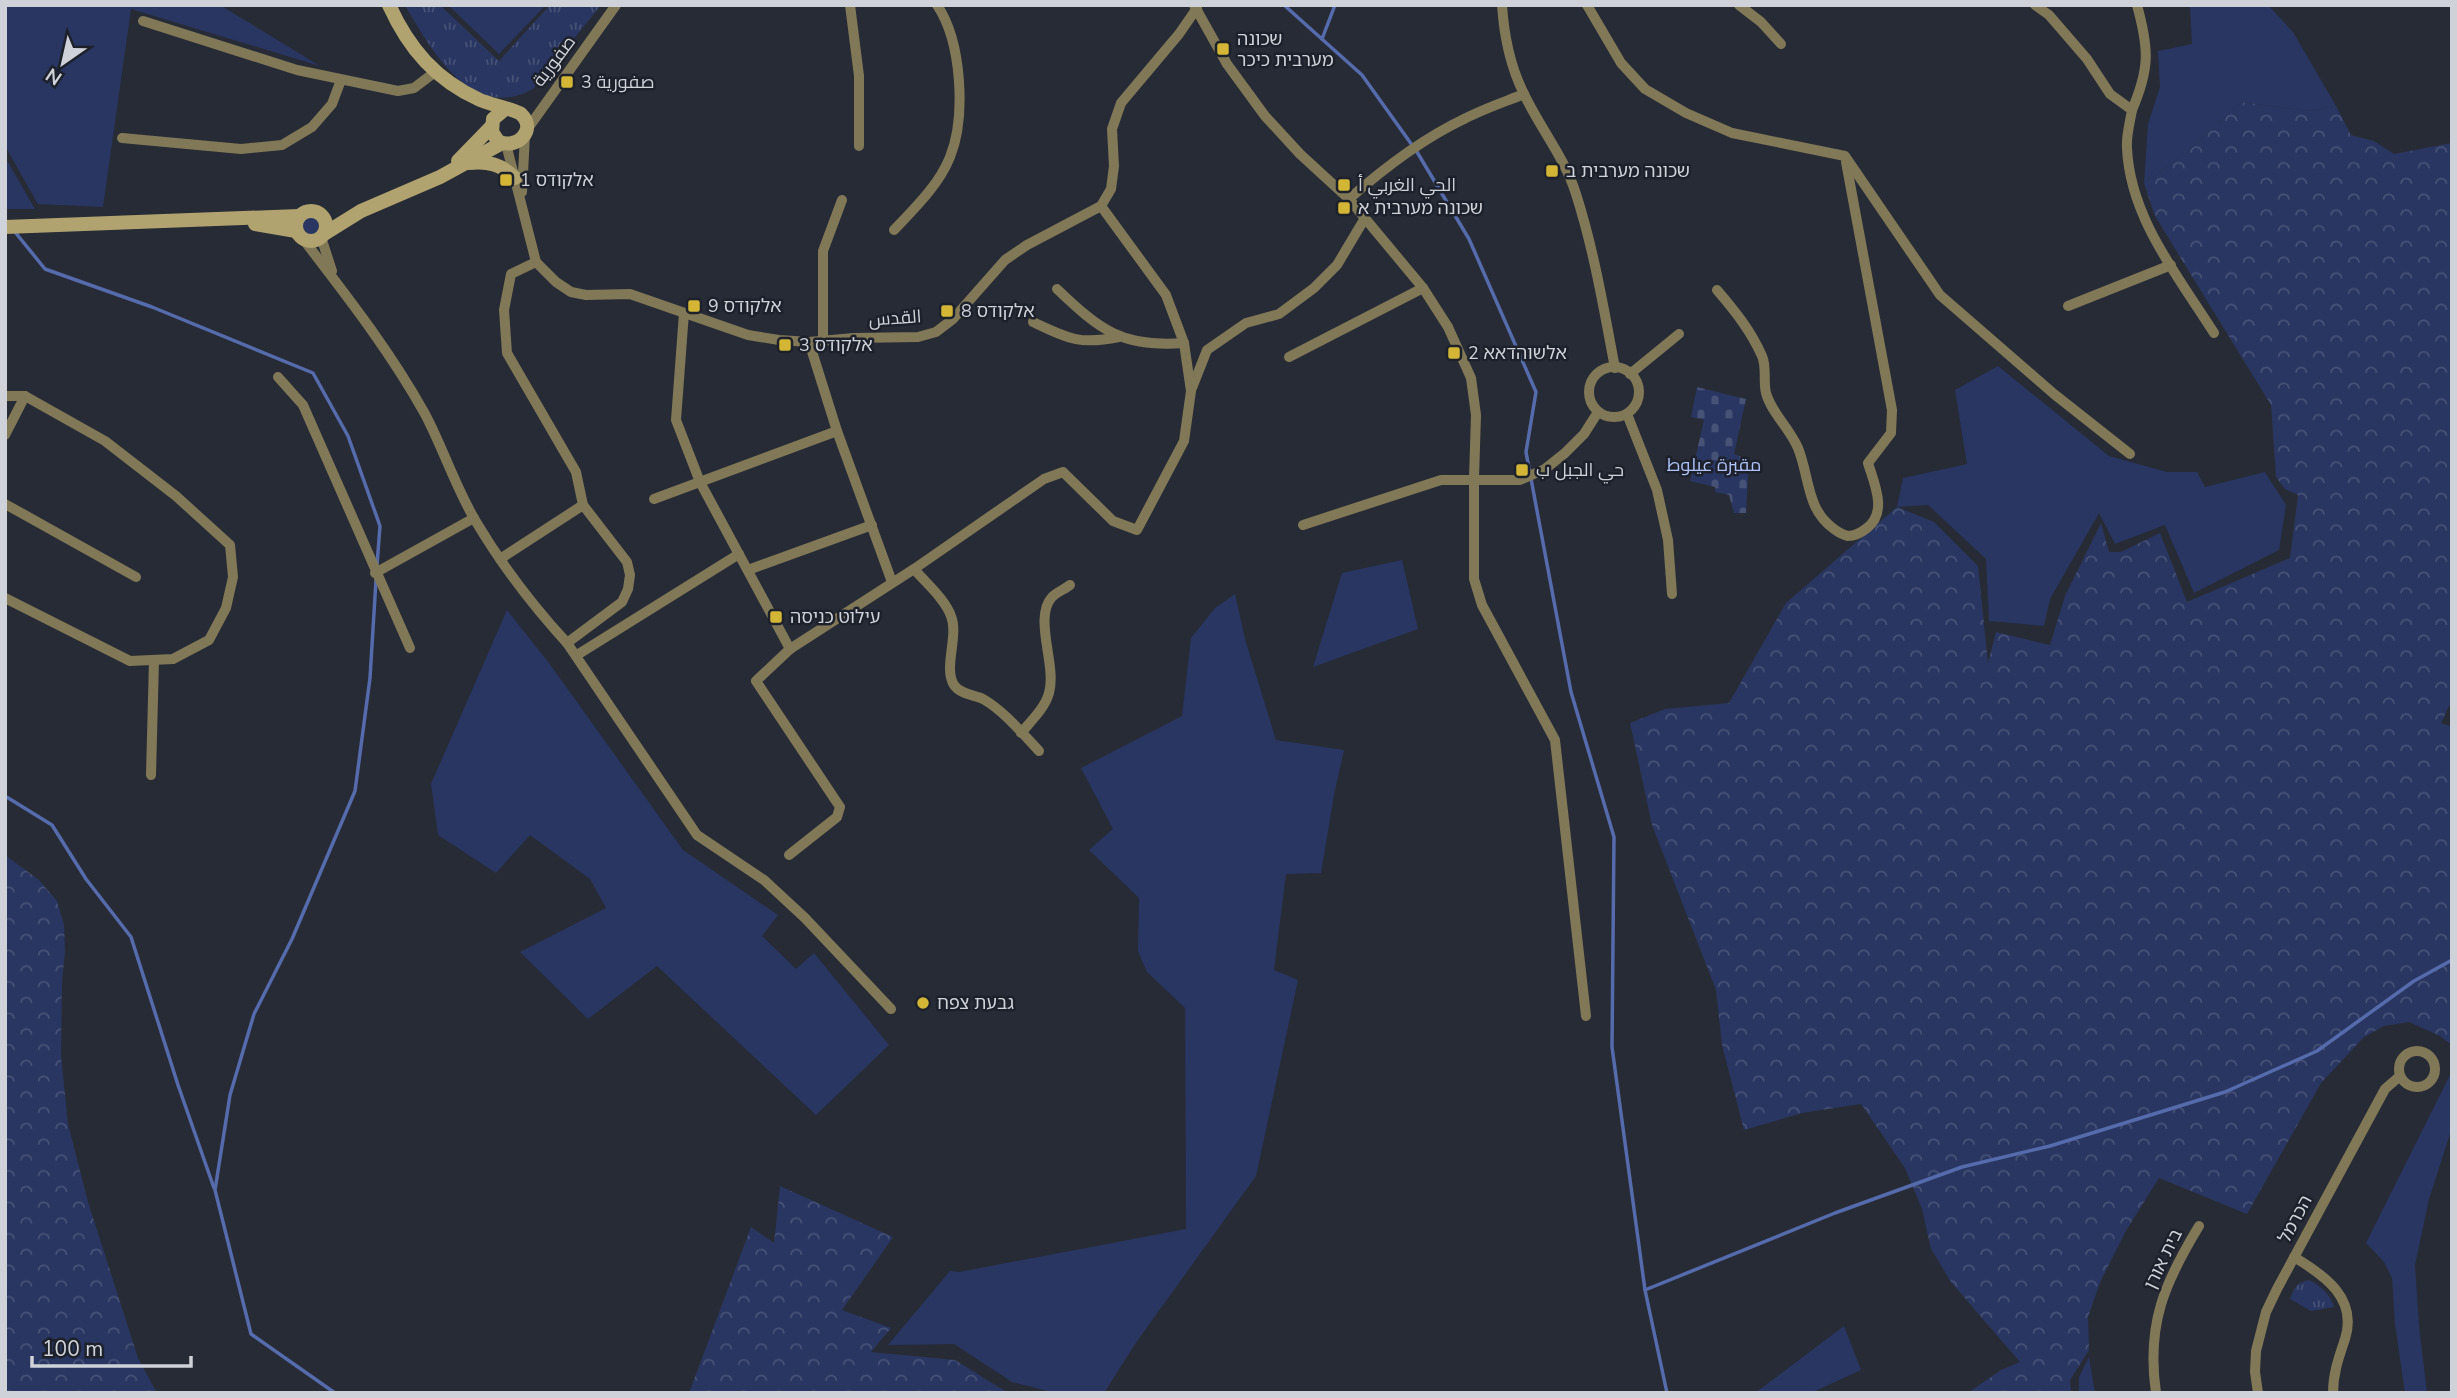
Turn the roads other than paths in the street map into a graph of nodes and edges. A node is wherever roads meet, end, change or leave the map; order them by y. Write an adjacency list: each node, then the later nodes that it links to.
1 (389, 5): 13 (main road)
2 (615, 5): 17 (street, صفورية)
3 (850, 5): 24 (street)
4 (937, 5): 38 (street)
5 (1502, 5): 15 (street)
6 (1587, 5): 25 (street)
7 (1739, 5): 12 (street)
8 (2035, 5): 19 (street)
9 (2137, 5): 19 (street)
10 (1196, 7): 29 (street); 32 (street)
11 (143, 21): 14 (street)
12 (1781, 44)
13 (435, 72): 14 (street); 16 (main road)
14 (341, 80): 22 (street)
15 (1524, 94): 29 (street); 56 (street)
16 (471, 96): 18 (main road); 20 (main road)
17 (545, 102): 18 (street); 21 (street, صفورية)
18 (510, 110): 20 (main road); 21 (main road)
19 (2132, 110): 41 (street)
20 (491, 125): 23 (main road); 27 (main road)
21 (525, 133): 23 (main road); 31 (street)
22 (122, 138)
23 (504, 144): 26 (main road); 28 (street)
24 (859, 146)
25 (1845, 156): 45 (street); 66 (street)
26 (467, 163): 27 (main road); 28 (main road)
27 (440, 177): 33 (main road)
28 (515, 178): 31 (street)
29 (1349, 199): 35 (street)
30 (842, 200): 52 (street)
31 (521, 202): 40 (street, القدس)
32 (1101, 206): 52 (street, القدس); 54 (street)
33 (361, 211): 34 (main road); 39 (main road)
34 (318, 213): 37 (main road); 39 (main road)
35 (1365, 218): 43 (street); 59 (street)
36 (5, 227): 37 (main road)
37 (299, 228): 39 (main road); 42 (street)
38 (894, 230)
39 (322, 235): 42 (street)
40 (536, 262): 47 (street, القدس); 71 (street)
41 (2171, 265): 46 (street); 49 (street)
42 (335, 281): 72 (street)
43 (1423, 288): 55 (street); 67 (street)
44 (1057, 289): 51 (street)
45 (1717, 290)
46 (2068, 306)
47 (684, 313): 53 (street, القدس); 68 (street)
48 (1033, 322): 51 (street)
49 (2214, 333)
50 (1679, 334): 57 (street)
51 (1119, 337): 54 (street)
52 (823, 341): 53 (street, القدس)
53 (809, 342): 64 (street)
54 (1184, 343): 59 (street)
55 (1289, 357)
56 (1615, 368): 57 (street); 62 (street)
57 (1630, 374): 63 (street)
58 (278, 377): 79 (street)
59 (1191, 391): 77 (street)
60 (5, 396): 61 (street)
61 (25, 396): 65 (street); 89 (street)
62 (1598, 412): 63 (street); 67 (street)
63 (1627, 414): 83 (street)
64 (838, 432): 68 (street); 73 (street)
65 (5, 435)
66 (2130, 454)
67 (1474, 478): 74 (street); 95 (street)
68 (699, 482): 69 (street); 75 (street)
69 (654, 499)
70 (5, 504): 80 (street)
71 (583, 505): 76 (street); 85 (street)
72 (474, 518): 76 (street); 79 (street)
73 (872, 525): 78 (street); 81 (street)
74 (1303, 525)
75 (739, 554): 78 (street); 88 (street)
76 (500, 559): 85 (street)
77 (914, 569): 81 (street); 90 (street)
78 (748, 570): 87 (street)
79 (375, 573): 86 (street)
80 (136, 577)
81 (892, 582): 87 (street)
82 (1070, 585): 90 (street)
83 (1672, 594)
84 (5, 598): 89 (street)
85 (568, 643): 88 (street)
86 (410, 648)
87 (790, 649): 93 (street)
88 (577, 655): 94 (street)
89 (154, 660): 92 (street)
90 (1021, 733): 91 (street)
91 (1039, 751)
92 (151, 775)
93 (789, 855)
94 (891, 1009)
95 (1586, 1016)
96 (2400, 1076): 98 (street, הכרמל)
97 (2199, 1226): 99 (street, בית אורן)
98 (2294, 1257): 100 (street, הכרמל); 101 (street)
99 (2156, 1393)
100 (2258, 1393)
101 (2333, 1393)

